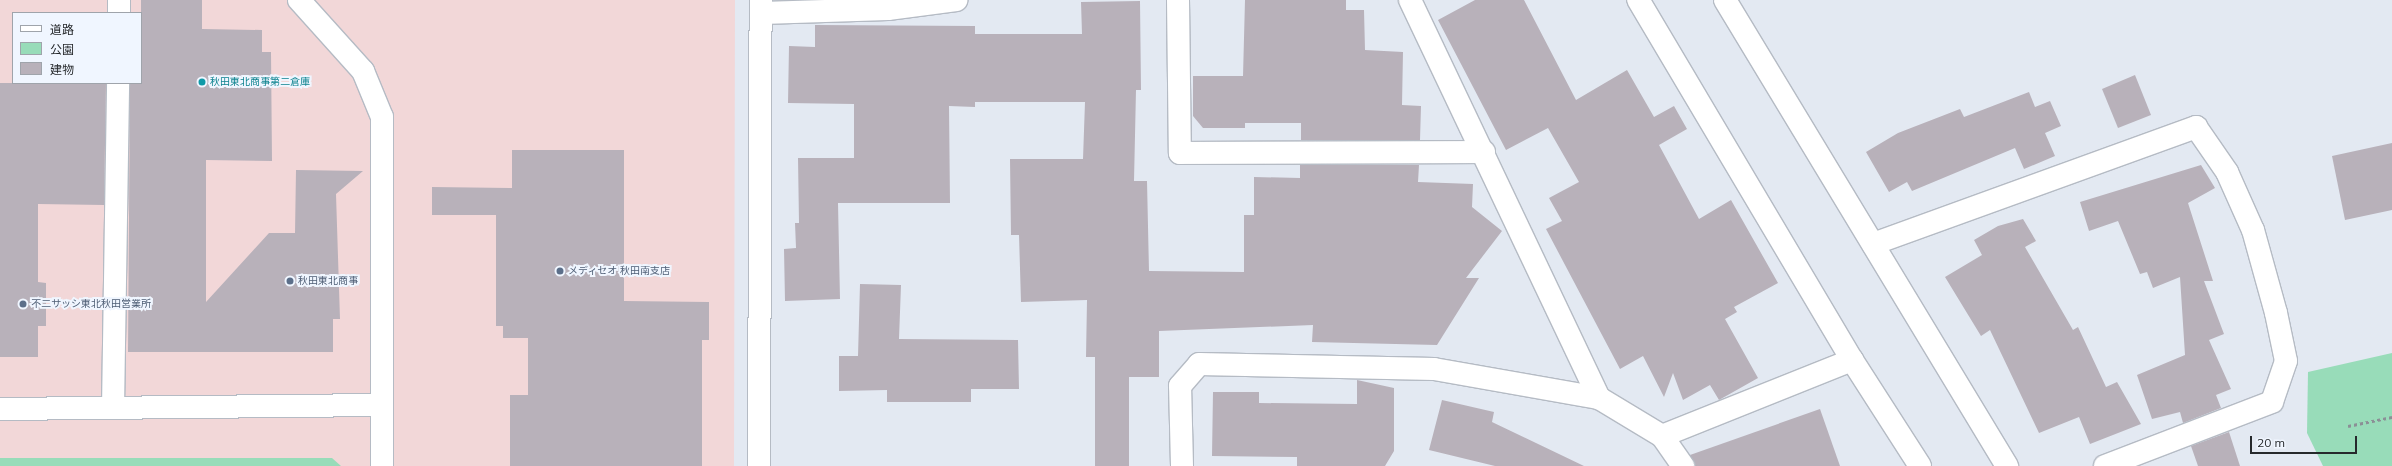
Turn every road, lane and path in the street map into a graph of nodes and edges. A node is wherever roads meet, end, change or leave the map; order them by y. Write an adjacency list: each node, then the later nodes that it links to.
1 (119, 0): 9 (street)
2 (299, 0): 15 (street)
3 (956, 0): 8 (street)
4 (1178, 0): 11 (street)
5 (1410, 0): 11 (street)
6 (1638, 0): 13 (street)
7 (1725, 0): 12 (street)
8 (762, 6): 22 (street)
9 (119, 12)
10 (118, 84): 16 (street)
11 (1484, 152): 14 (street)
12 (1873, 244): 26 (street); 27 (street)
13 (1852, 360): 20 (street); 25 (street)
14 (1598, 398): 20 (street); 23 (street)
15 (380, 405): 16 (street); 21 (street)
16 (113, 408): 17 (street)
17 (0, 409)
18 (2392, 417): 19 (path)
19 (2348, 426)
20 (1662, 436): 24 (street)
21 (382, 466)
22 (759, 466)
23 (1182, 466)
24 (1683, 466)
25 (1920, 466)
26 (2008, 466)
27 (2105, 466)

